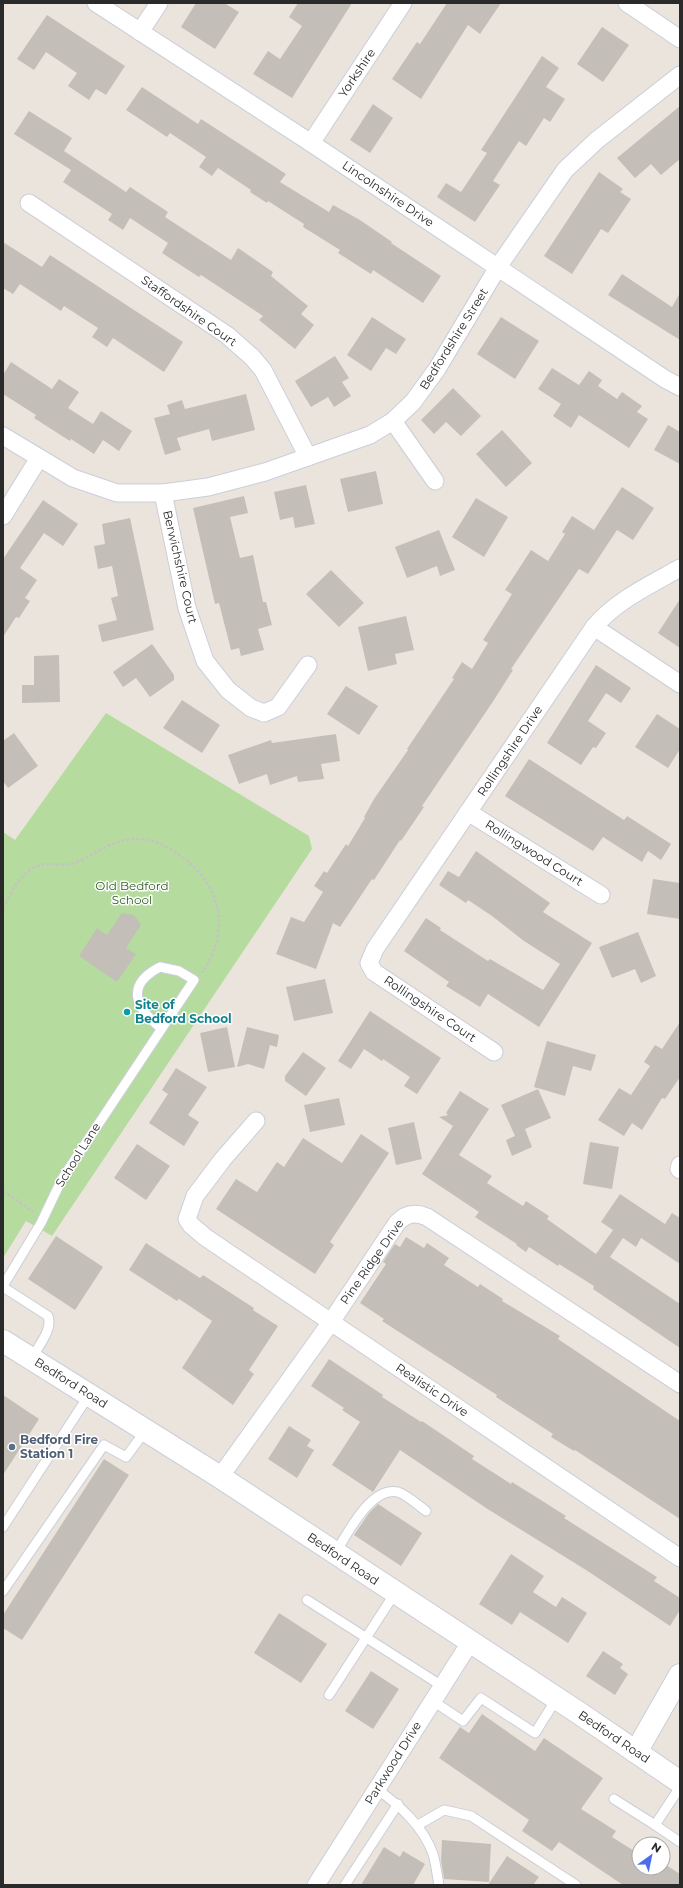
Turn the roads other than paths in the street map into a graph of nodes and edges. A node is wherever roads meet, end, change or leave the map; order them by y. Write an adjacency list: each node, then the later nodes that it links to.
1 (96, 3): 5 (street, Lincolnshire Drive)
2 (159, 3): 5 (street)
3 (403, 3): 8 (street, Yorkshire)
4 (627, 3): 6 (street)
5 (140, 32): 8 (street, Lincolnshire Drive)
6 (680, 39)
7 (680, 75): 10 (street, Bedfordshire Street)
8 (311, 143): 10 (street, Lincolnshire Drive)
9 (29, 203): 14 (street, Staffordshire Court)
10 (498, 267): 11 (street, Lincolnshire Drive); 12 (street, Bedfordshire Street)
11 (680, 386)
12 (392, 421): 14 (street, Bedfordshire Street); 16 (street)
13 (3, 436): 15 (street, Bedfordshire Street)
14 (308, 457): 17 (street, Bedfordshire Street)
15 (39, 458): 17 (street, Bedfordshire Street); 18 (street)
16 (435, 481)
17 (163, 493): 21 (street, Berwichshire Court)
18 (3, 516)
19 (680, 568): 20 (street, Rollingshire Drive)
20 (594, 627): 22 (street); 23 (street, Rollingshire Drive)
21 (308, 665)
22 (680, 684)
23 (468, 812): 24 (street, Rollingwood Court); 25 (street, Rollingshire Drive)
24 (600, 895)
25 (369, 963): 27 (street, Rollingshire Court)
26 (161, 1028): 26 (lane, School Lane); 31 (lane, School Lane)
27 (494, 1052)
28 (256, 1120): 32 (street, Realistic Drive)
29 (680, 1166): 30 (street)
30 (680, 1170)
31 (3, 1286): 34 (lane)
32 (331, 1322): 35 (street, Pine Ridge Drive); 38 (street, Pine Ridge Drive); 42 (street, Realistic Drive)
33 (3, 1341): 34 (main road, Bedford Road)
34 (32, 1358): 36 (main road, Bedford Road)
35 (680, 1384)
36 (90, 1394): 37 (main road, Bedford Road); 40 (lane)
37 (146, 1429): 38 (main road, Bedford Road); 43 (lane)
38 (220, 1477): 41 (main road, Bedford Road)
39 (426, 1511): 41 (lane)
40 (3, 1527)
41 (335, 1553): 44 (main road, Bedford Road)
42 (680, 1558)
43 (3, 1591)
44 (394, 1593): 46 (lane); 47 (main road, Bedford Road)
45 (307, 1600): 46 (lane)
46 (366, 1638): 49 (lane); 50 (lane)
47 (471, 1642): 49 (street, Parkwood Drive); 51 (main road, Bedford Road)
48 (680, 1675): 53 (main road)
49 (442, 1686): 52 (street, Parkwood Drive)
50 (329, 1696)
51 (557, 1698): 52 (lane); 53 (main road, Bedford Road)
52 (433, 1701): 56 (street, Parkwood Drive)
53 (636, 1752): 54 (main road, Bedford Road)
54 (680, 1782)
55 (680, 1787): 60 (lane)
56 (377, 1789): 58 (lane); 62 (street, Parkwood Drive)
57 (614, 1799): 60 (lane)
58 (398, 1804): 59 (lane); 63 (lane)
59 (418, 1825): 64 (lane); 65 (lane)
60 (655, 1825): 61 (lane)
61 (680, 1842)
62 (316, 1885)
63 (345, 1885)
64 (439, 1885)
65 (576, 1885)

